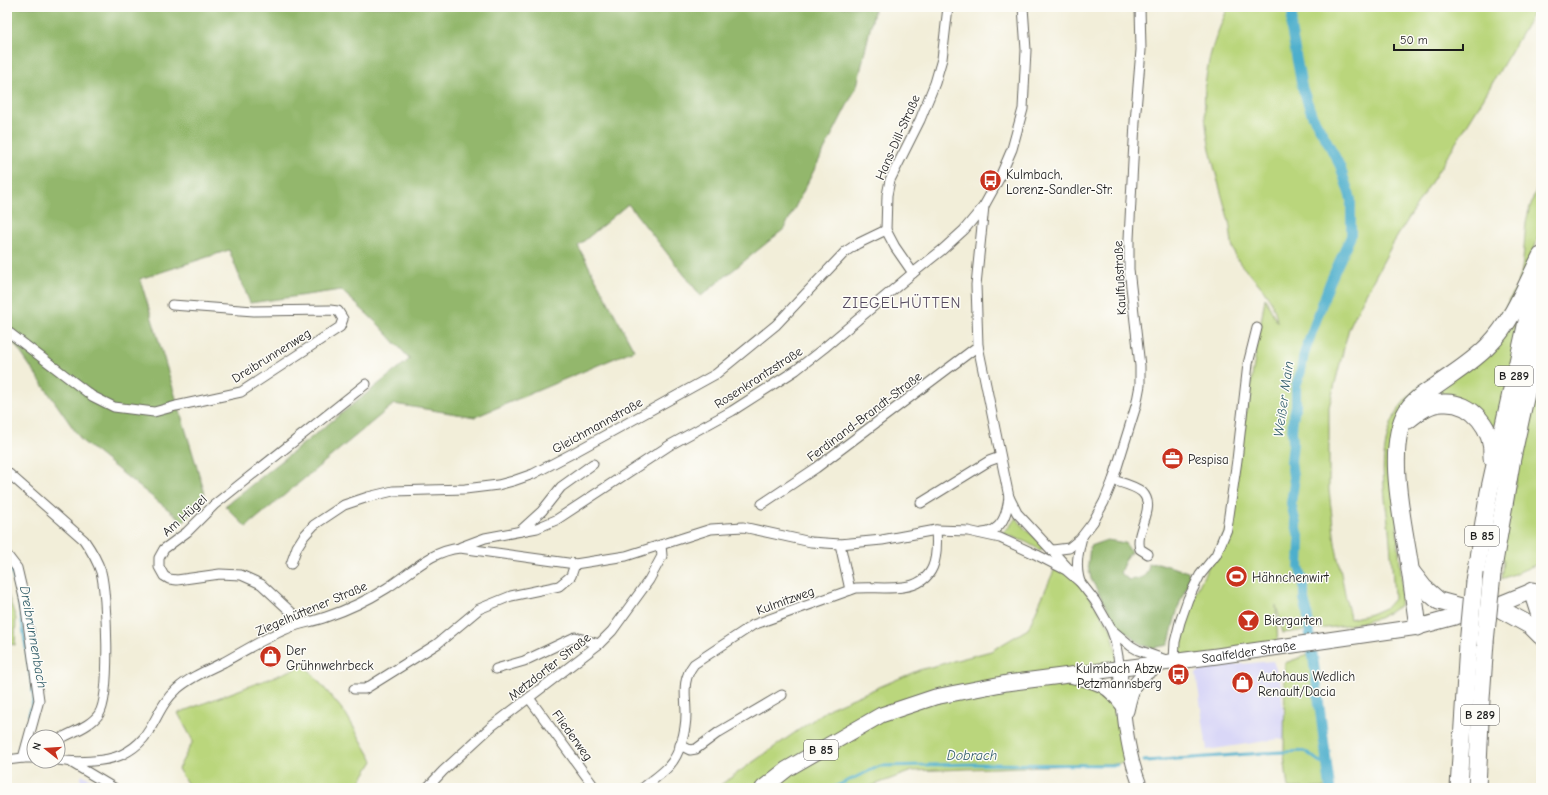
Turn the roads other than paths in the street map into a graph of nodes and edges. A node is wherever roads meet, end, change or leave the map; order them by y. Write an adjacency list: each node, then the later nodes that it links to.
1 (948, 7): 5 (street, Hans-Dill-Straße)
2 (1024, 7): 4 (street)
3 (1140, 7): 19 (street, Kaulfußstraße)
4 (984, 206): 8 (street, Rosenkrantzstraße); 13 (street)
5 (886, 230): 8 (street, Hans-Dill-Straße); 35 (street, Gleichmannstraße)
6 (1541, 256): 15 (highway)
7 (1541, 261): 20 (highway, B 289)
8 (914, 273): 25 (street, Rosenkrantzstraße)
9 (172, 305): 12 (street, Dreibrunnenweg)
10 (1541, 325): 71 (highway, B 289, bridge)
11 (1257, 328): 49 (street)
12 (7, 331)
13 (978, 346): 16 (street); 23 (street, Ferdinand-Brandt-Straße)
14 (366, 384): 44 (street, Am Hügel)
15 (1402, 424): 20 (highway); 37 (highway)
16 (1000, 458): 21 (street); 22 (street)
17 (593, 464): 25 (street)
18 (7, 472): 58 (street)
19 (1113, 480): 27 (street, Kaulfußstraße); 33 (street)
20 (1489, 492): 70 (highway, B 85, bridge)
21 (1009, 497): 26 (street); 31 (street)
22 (921, 503)
23 (762, 504)
24 (936, 530): 26 (street, Ziegelhüttener Straße); 28 (street, Ziegelhüttener Straße); 40 (street, Kulmitzweg)
25 (520, 532): 30 (street, Rosenkrantzstraße)
26 (979, 533): 34 (street, Ziegelhüttener Straße)
27 (1082, 537): 31 (street, Kaulfußstraße); 38 (street, Kaulfußstraße)
28 (840, 544): 29 (street, Ziegelhüttener Straße); 40 (street)
29 (661, 545): 36 (street, Ziegelhüttener Straße); 48 (street, Metzdorfer Straße)
30 (460, 548): 36 (street, Ziegelhüttener Straße); 44 (street, Ziegelhüttener Straße)
31 (1053, 550): 34 (street); 38 (street)
32 (7, 554): 60 (street)
33 (1148, 554)
34 (1050, 561): 38 (street, Ziegelhüttener Straße)
35 (291, 564)
36 (575, 564): 53 (street)
37 (1410, 570): 42 (highway); 45 (highway)
38 (1080, 582): 46 (street, Ziegelhüttener Straße)
39 (1536, 589): 41 (main road, Saalfelder Straße / B 85); 43 (highway)
40 (850, 590): 59 (street, Kulmitzweg)
41 (1495, 606): 42 (main road, Saalfelder Straße / B 85); 47 (highway)
42 (1476, 612): 45 (main road, Saalfelder Straße / B 85)
43 (1541, 619)
44 (303, 623): 63 (street, Ziegelhüttener Straße)
45 (1418, 627): 49 (main road, Saalfelder Straße / B 85)
46 (1111, 629): 49 (street, Ziegelhüttener Straße); 50 (street, Ziegelhüttener Straße)
47 (1541, 636)
48 (599, 644): 51 (street); 55 (street, Metzdorfer Straße)
49 (1170, 661): 50 (main road, Saalfelder Straße / B 85); 57 (street)
50 (1120, 668): 52 (main road, Saalfelder Straße / B 85); 56 (street)
51 (496, 669)
52 (1069, 676): 56 (street); 68 (main road, Saalfelder Straße / B 85)
53 (354, 689)
54 (782, 695): 59 (street)
55 (529, 698): 65 (street, Metzdorfer Straße); 66 (street, Fliederweg)
56 (1122, 705): 57 (street)
57 (1125, 720): 69 (street)
58 (66, 736)
59 (680, 745): 67 (street, Kulmitzweg)
60 (23, 758): 61 (street)
61 (7, 760)
62 (66, 762): 63 (street, Ziegelhüttener Straße)
63 (72, 763): 64 (street)
64 (114, 788)
65 (426, 788)
66 (595, 788)
67 (643, 788)
68 (764, 788)
69 (1141, 788)
70 (1458, 788)
71 (1476, 788)

